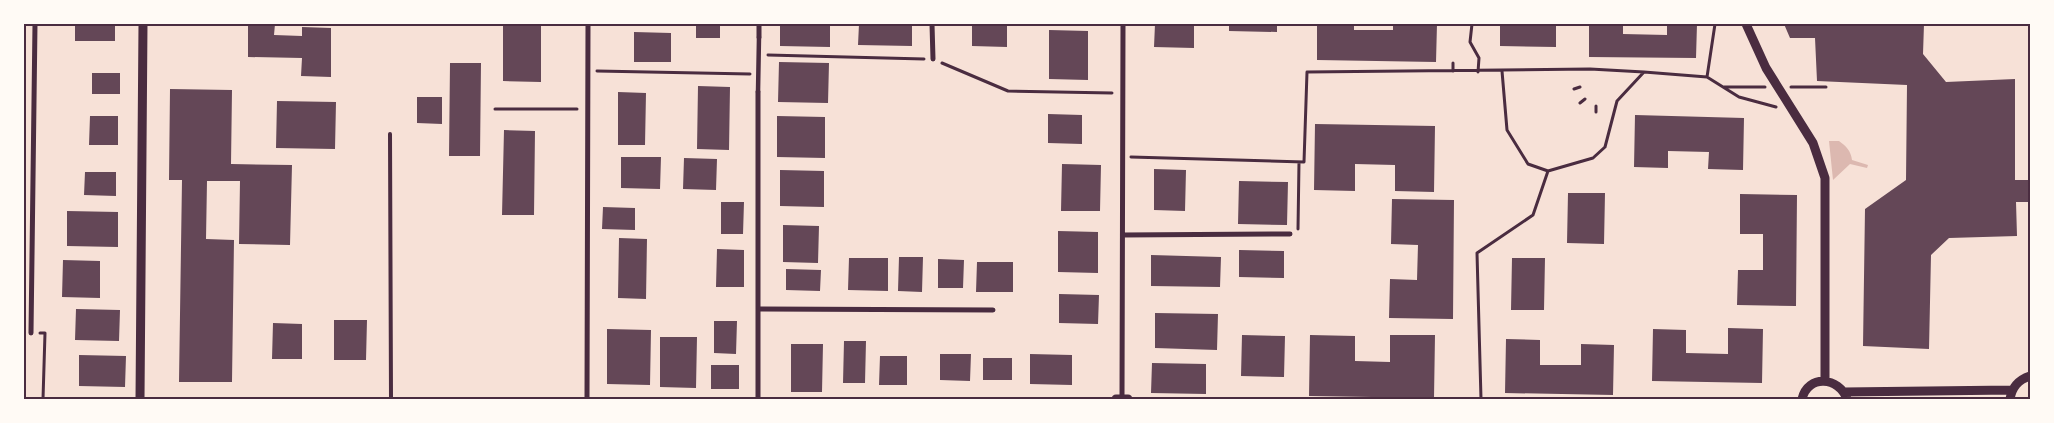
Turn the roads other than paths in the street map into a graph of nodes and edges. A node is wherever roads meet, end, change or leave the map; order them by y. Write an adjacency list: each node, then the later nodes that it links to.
1 (35, 24): 16 (street)
2 (143, 24): 21 (street)
3 (588, 24): 23 (street)
4 (759, 24): 8 (street)
5 (932, 24): 9 (street)
6 (1123, 24): 13 (street)
7 (1746, 24): 18 (street)
8 (759, 37): 10 (street)
9 (933, 59)
10 (758, 92): 14 (street)
11 (390, 134): 22 (lane)
12 (1290, 234): 13 (street)
13 (1123, 235): 25 (street)
14 (758, 309): 15 (street); 24 (street)
15 (993, 310)
16 (30, 333)
17 (2030, 376): 19 (street)
18 (1825, 381): 20 (street); 26 (street)
19 (2011, 395): 20 (street)
20 (1845, 396)
21 (140, 399)
22 (391, 399)
23 (587, 399)
24 (758, 399)
25 (1122, 399)
26 (1802, 399)

